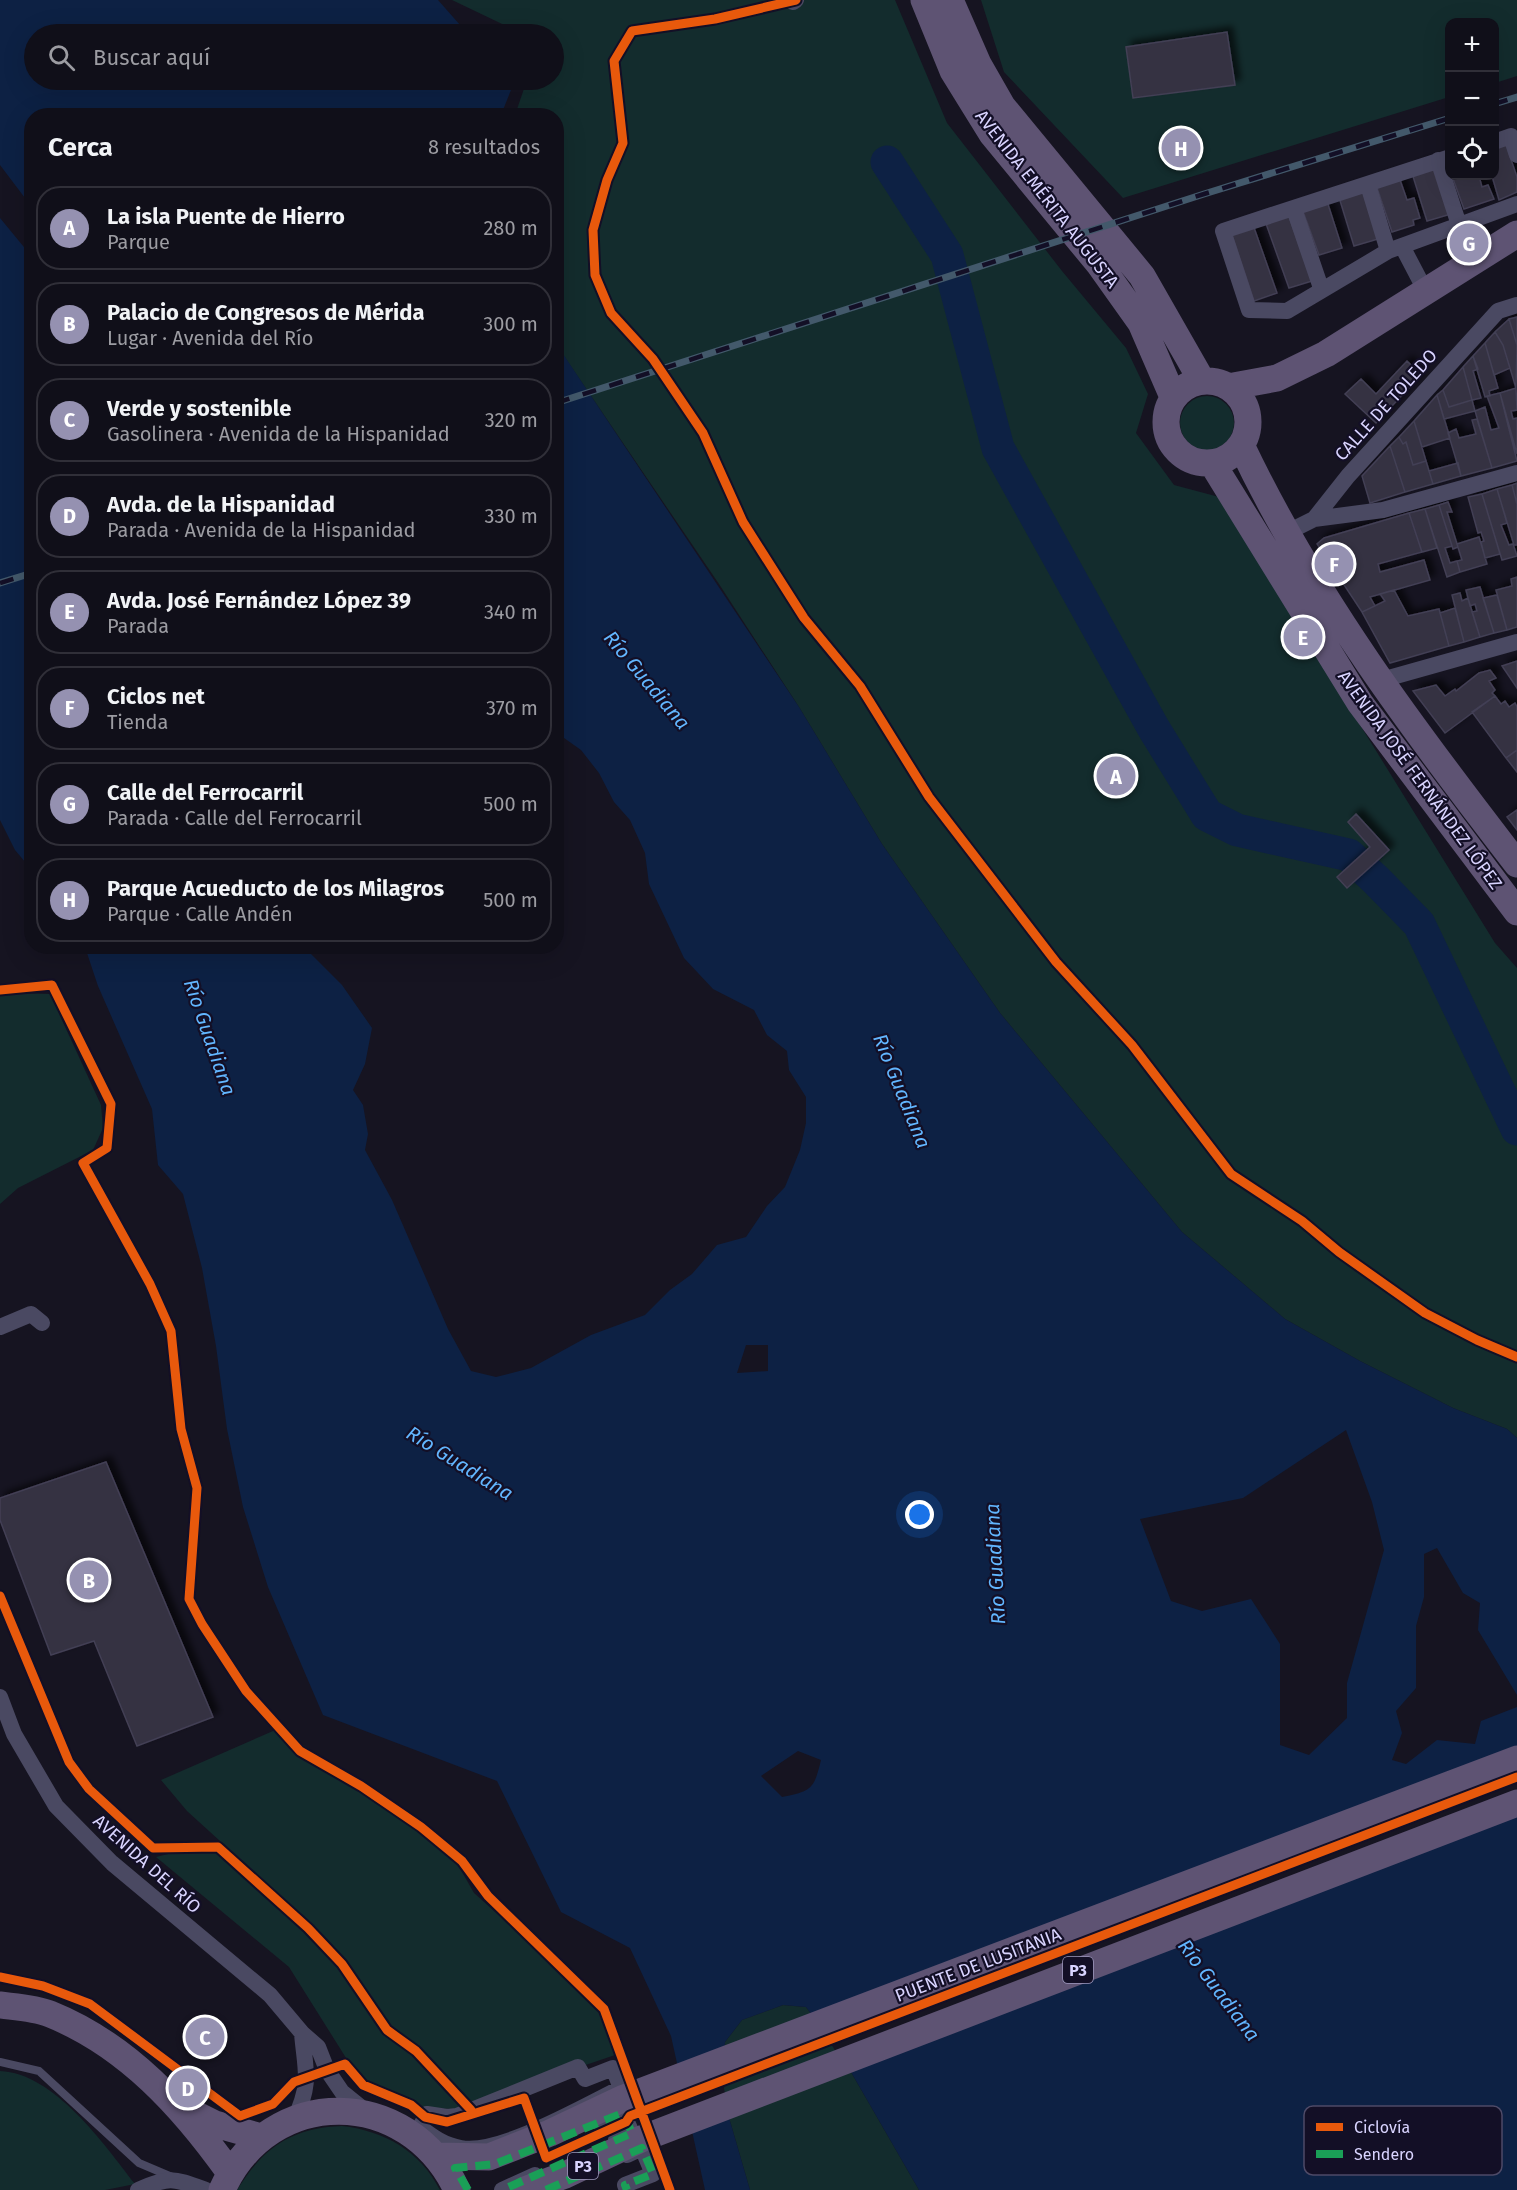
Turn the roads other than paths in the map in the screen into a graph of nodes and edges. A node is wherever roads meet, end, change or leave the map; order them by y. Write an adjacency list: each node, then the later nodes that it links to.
1 (924, 0): 17 (main road, AVENIDA EMÉRITA AUGUSTA)
2 (950, 0): 16 (main road, AVENIDA EMÉRITA AUGUSTA)
3 (1503, 139): 4 (street)
4 (1517, 155)
5 (1444, 159): 6 (street); 9 (street)
6 (1368, 184): 8 (street); 11 (street)
7 (1517, 204): 9 (street)
8 (1294, 209): 12 (street); 12 (street)
9 (1459, 225): 11 (street)
10 (1517, 234): 13 (main road)
11 (1395, 248): 12 (street); 13 (street)
12 (1322, 288)
13 (1425, 290): 15 (main road)
14 (1517, 305): 22 (street, CALLE DE TOLEDO)
15 (1277, 378): 16 (main road); 18 (main road)
16 (1215, 384): 17 (main road); 18 (main road)
17 (1173, 397): 20 (main road)
18 (1248, 416): 19 (main road)
19 (1241, 445): 20 (main road); 23 (main road, AVENIDA JOSÉ FERNÁNDEZ LÓPEZ)
20 (1212, 463): 27 (main road, AVENIDA JOSÉ FERNÁNDEZ LÓPEZ)
21 (1517, 473): 22 (street)
22 (1314, 519): 23 (street, CALLE DE TOLEDO)
23 (1286, 533): 25 (main road, AVENIDA JOSÉ FERNÁNDEZ LÓPEZ)
24 (1517, 642): 25 (street)
25 (1378, 681): 26 (main road, AVENIDA JOSÉ FERNÁNDEZ LÓPEZ)
26 (1515, 857)
27 (1517, 912)
28 (42, 1323): 29 (street)
29 (0, 1327)
30 (0, 1697): 34 (street, AVENIDA DEL RÍO)
31 (1517, 1759): 36 (main road, PUENTE DE LUSITANIA / P3)
32 (1517, 1803): 49 (main road, P3)
33 (0, 2005): 37 (main road)
34 (302, 2033): 38 (street, AVENIDA DEL RÍO); 39 (street)
35 (0, 2062): 43 (lane)
36 (622, 2093): 36 (street); 41 (main road, PUENTE DE LUSITANIA / P3)
37 (180, 2106): 40 (main road); 42 (main road)
38 (369, 2114): 39 (main road); 41 (main road)
39 (296, 2118): 40 (main road)
40 (261, 2137): 42 (main road)
41 (437, 2156): 46 (main road)
42 (226, 2182)
43 (189, 2186): 44 (street); 45 (street)
44 (138, 2190)
45 (206, 2190)
46 (457, 2190)
47 (468, 2190): 48 (street)
48 (502, 2190)
49 (525, 2190)
50 (546, 2190): 51 (street)
51 (627, 2190)

